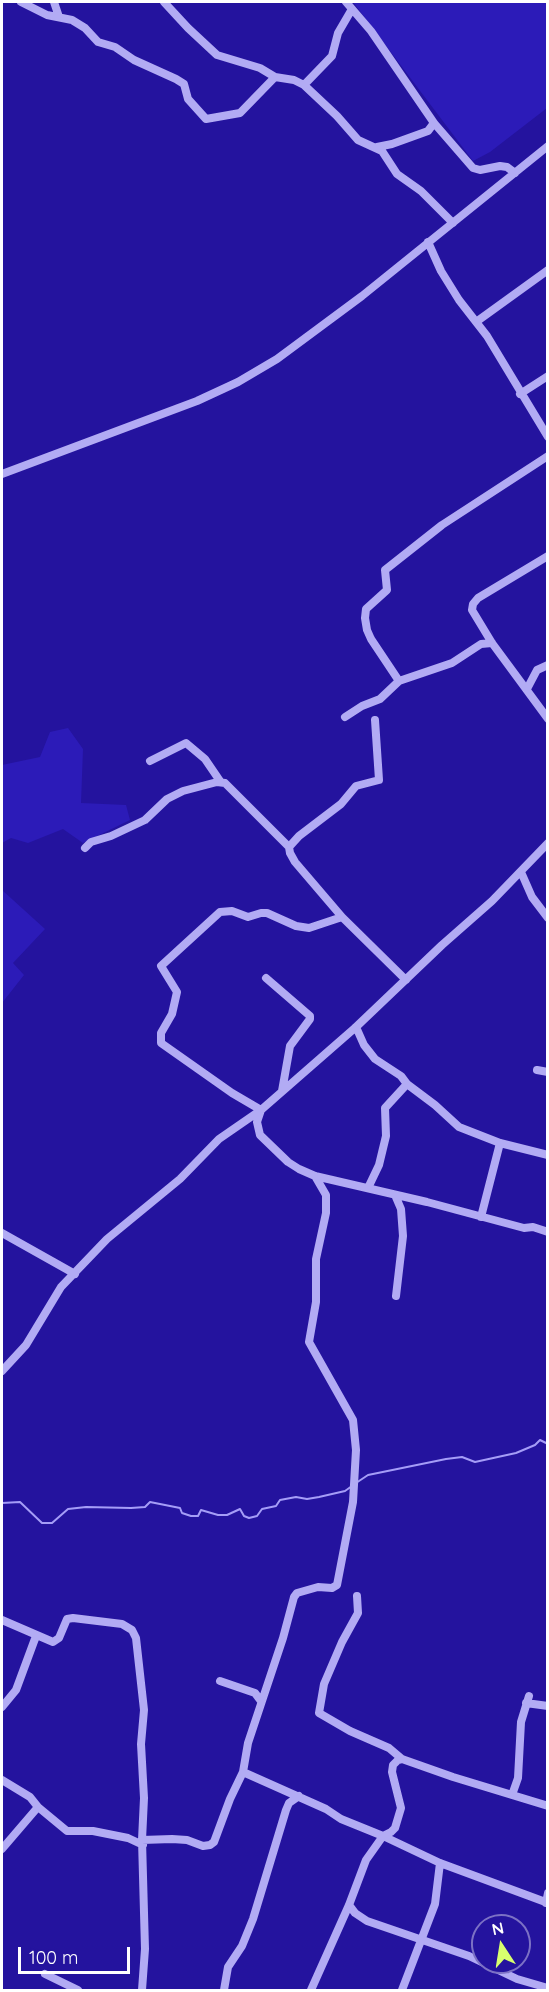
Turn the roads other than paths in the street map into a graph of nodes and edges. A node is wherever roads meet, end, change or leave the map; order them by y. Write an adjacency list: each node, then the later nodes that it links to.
1 (21, 2): 5 (street)
2 (54, 2): 5 (street)
3 (164, 2): 6 (street)
4 (349, 5): 7 (street); 8 (street)
5 (59, 17): 6 (street)
6 (275, 77): 7 (street)
7 (304, 85): 9 (street)
8 (434, 123): 9 (street); 11 (street)
9 (377, 147): 12 (street)
10 (546, 149): 11 (street)
11 (515, 172): 12 (street)
12 (453, 223): 13 (street)
13 (428, 243): 15 (street); 20 (street)
14 (548, 270): 15 (street)
15 (476, 322): 17 (street)
16 (548, 376): 17 (street)
17 (520, 394): 18 (street)
18 (548, 437)
19 (548, 456): 24 (street)
20 (2, 474)
21 (548, 556): 22 (street)
22 (492, 643): 24 (street); 25 (street)
23 (548, 664): 25 (street)
24 (399, 681): 26 (street)
25 (526, 689): 27 (street)
26 (345, 717)
27 (548, 719)
28 (375, 720): 32 (street)
29 (150, 761): 30 (street)
30 (220, 781): 32 (street); 33 (street)
31 (548, 843): 34 (street)
32 (289, 847): 35 (street)
33 (85, 848)
34 (521, 872): 36 (street); 38 (street)
35 (342, 917): 38 (street); 44 (street)
36 (548, 918)
37 (266, 978): 43 (street)
38 (406, 980): 39 (street)
39 (356, 1027): 42 (street); 43 (street)
40 (537, 1070): 41 (street)
41 (548, 1072)
42 (407, 1084): 45 (street); 48 (street)
43 (282, 1091): 44 (street)
44 (261, 1110): 47 (street); 53 (street)
45 (500, 1143): 46 (street); 50 (street)
46 (548, 1155)
47 (315, 1176): 48 (street); 60 (street)
48 (368, 1188): 49 (street)
49 (395, 1195): 50 (street); 54 (street)
50 (481, 1216): 51 (street)
51 (548, 1232)
52 (2, 1233): 53 (street)
53 (75, 1274): 55 (street)
54 (396, 1296)
55 (2, 1371)
56 (357, 1596): 63 (street)
57 (2, 1620): 58 (street)
58 (36, 1636): 62 (street); 71 (street)
59 (220, 1681): 60 (street)
60 (261, 1701): 64 (street)
61 (548, 1706): 66 (street)
62 (2, 1707)
63 (402, 1759): 66 (street); 70 (street)
64 (243, 1772): 67 (street); 71 (street)
65 (2, 1780): 69 (street)
66 (512, 1795): 68 (street)
67 (299, 1796): 70 (street); 81 (street)
68 (548, 1806)
69 (38, 1807): 71 (street); 72 (street)
70 (383, 1836): 73 (street); 75 (street)
71 (143, 1843): 80 (street)
72 (2, 1849)
73 (440, 1863): 74 (street); 76 (street)
74 (547, 1900)
75 (350, 1905): 76 (street); 82 (street)
76 (421, 1940): 78 (street); 83 (street)
77 (45, 1974): 79 (street)
78 (548, 1988)
79 (78, 1990)
80 (142, 1990)
81 (224, 1990)
82 (311, 1990)
83 (402, 1990)

